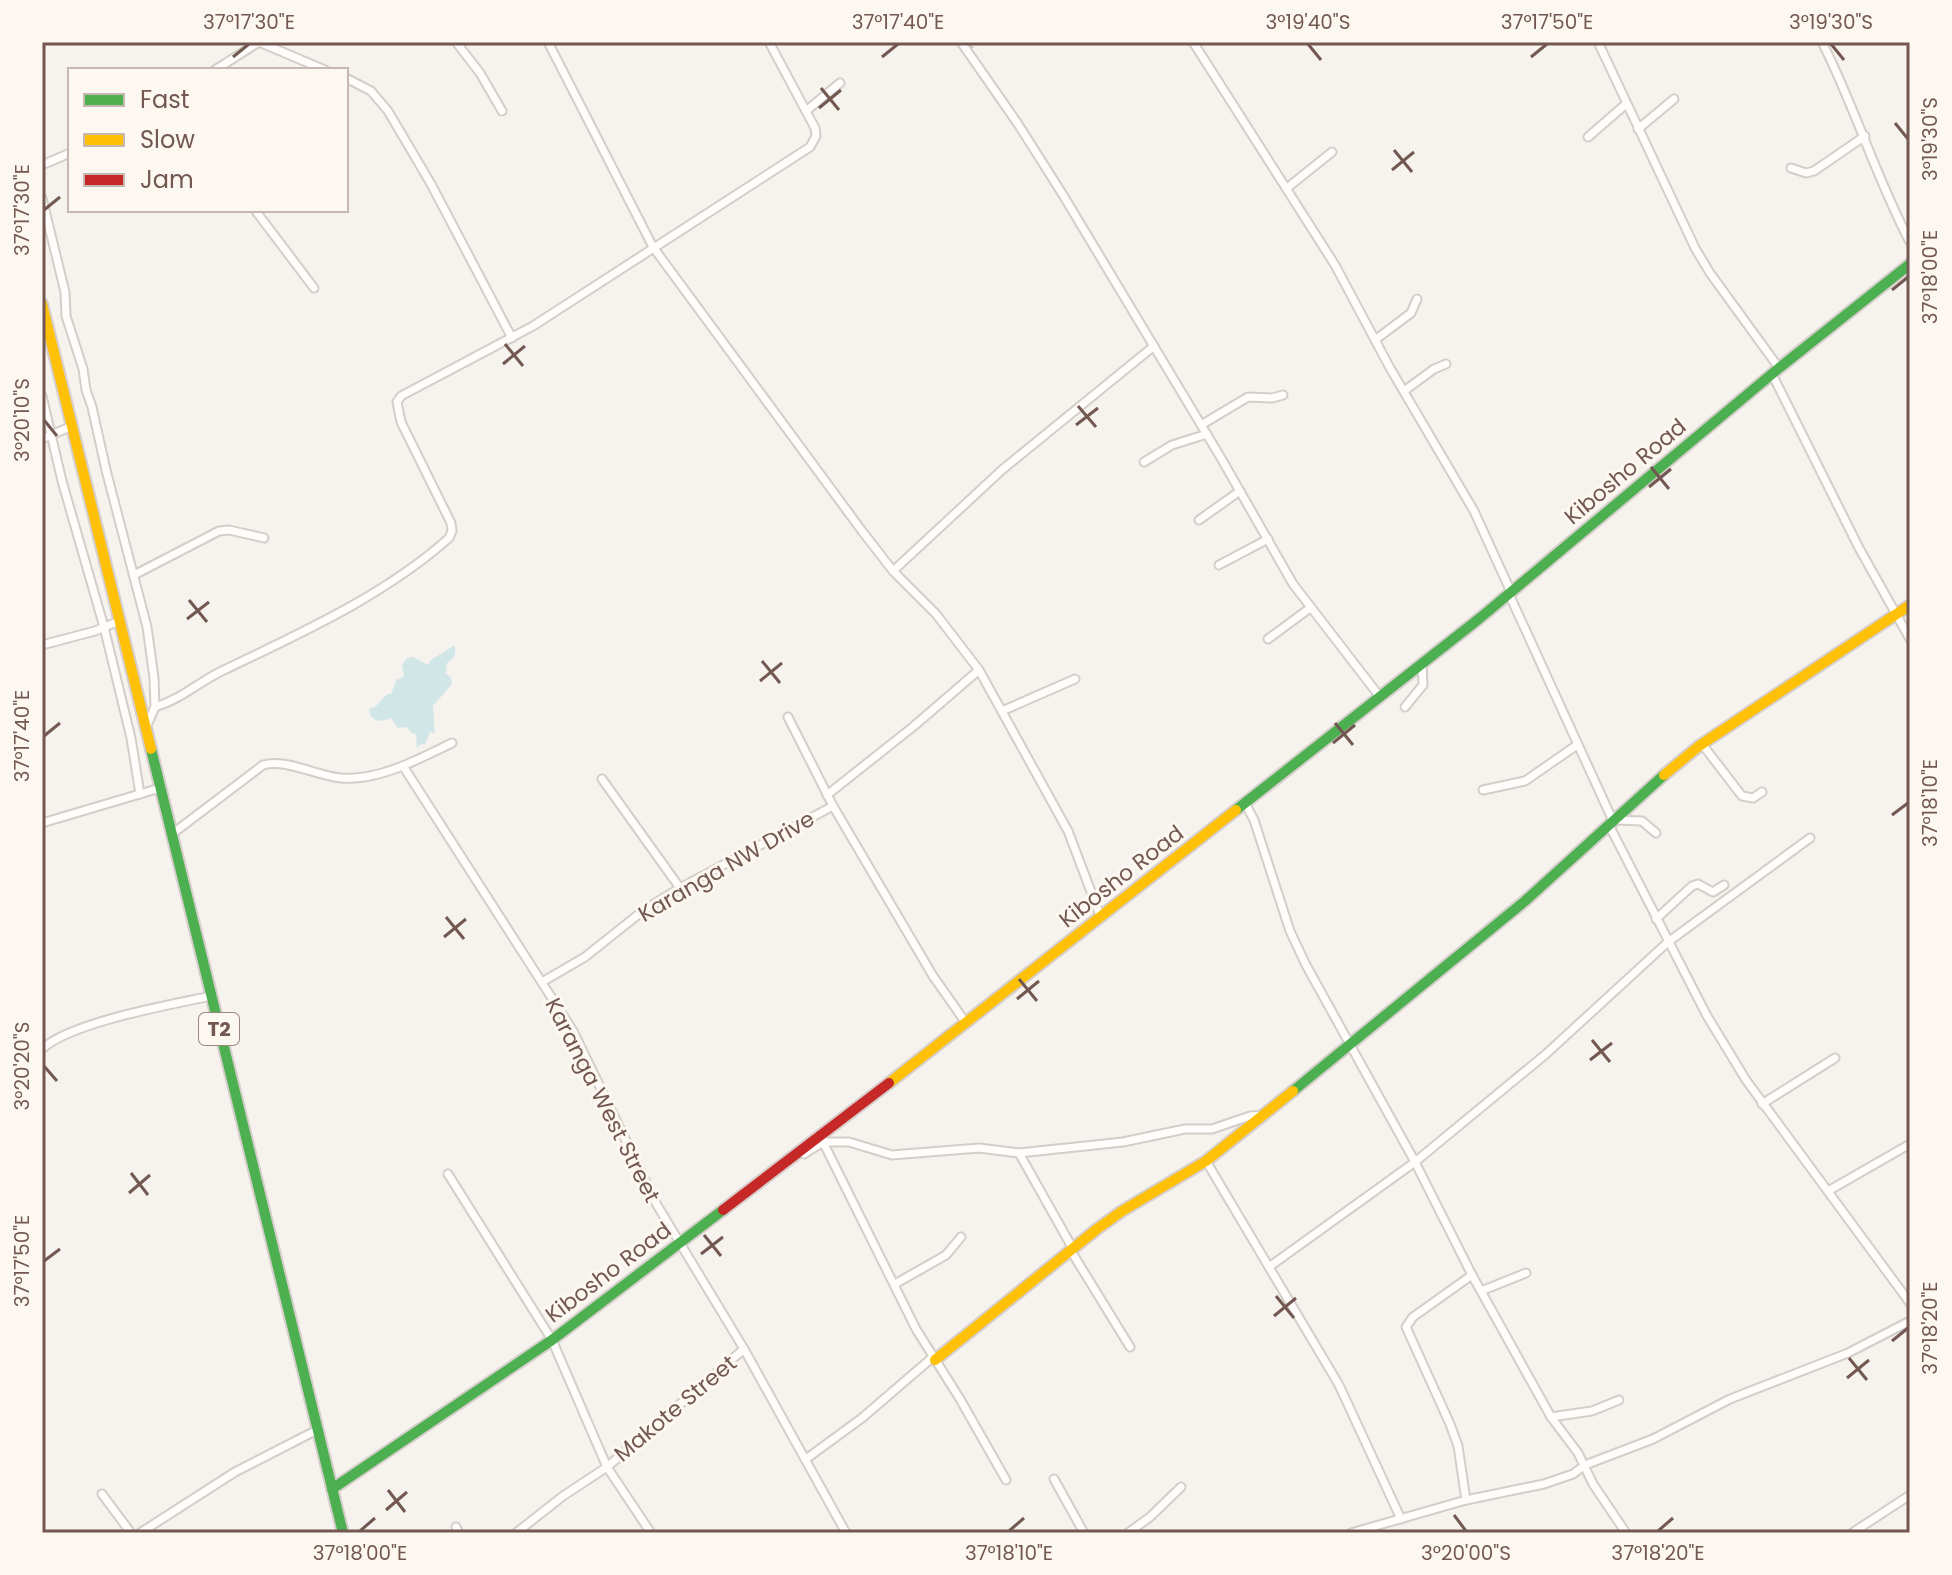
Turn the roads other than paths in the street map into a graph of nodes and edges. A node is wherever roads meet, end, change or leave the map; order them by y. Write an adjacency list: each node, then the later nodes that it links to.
1 (259, 42): 9 (street); 10 (street)
2 (456, 42): 15 (street)
3 (548, 42): 28 (street)
4 (769, 42): 16 (street)
5 (961, 42): 35 (street)
6 (1193, 42): 24 (street)
7 (1598, 42): 14 (street)
8 (1822, 42): 18 (street)
9 (218, 68)
10 (320, 68)
11 (348, 79): 33 (street)
12 (840, 83): 16 (street)
13 (1674, 99): 17 (street)
14 (1626, 104): 17 (street); 19 (street)
15 (502, 111)
16 (806, 111): 28 (street)
17 (1638, 129): 37 (street)
18 (1865, 136): 23 (street); 27 (street)
19 (1588, 137)
20 (1332, 152): 24 (street)
21 (68, 154): 22 (street)
22 (42, 165)
23 (1791, 168)
24 (1287, 188): 34 (street)
25 (42, 198): 53 (street)
26 (257, 212): 30 (street)
27 (1910, 242)
28 (653, 247): 33 (street); 52 (street)
29 (1910, 264): 37 (main road, Kibosho Road)
30 (314, 288)
31 (1417, 299): 34 (street)
32 (42, 304): 42 (main road, T2)
33 (512, 338): 67 (street)
34 (1375, 340): 38 (street)
35 (1154, 346): 41 (street); 52 (street)
36 (1446, 364): 38 (street)
37 (1776, 371): 54 (main road, Kibosho Road); 57 (street)
38 (1404, 391): 54 (street)
39 (1283, 395): 41 (street)
40 (42, 396): 44 (street)
41 (1201, 425): 43 (street)
42 (70, 427): 44 (street); 58 (main road, T2)
43 (1207, 434): 46 (street); 47 (street)
44 (51, 435): 45 (street); 59 (street)
45 (42, 439)
46 (1144, 462)
47 (1240, 491): 48 (street); 50 (street)
48 (1199, 520)
49 (264, 538): 53 (street)
50 (1268, 539): 51 (street); 56 (street)
51 (1219, 565)
52 (893, 571): 64 (street)
53 (134, 575): 67 (street)
54 (1510, 593): 63 (main road, Kibosho Road); 74 (street)
55 (1910, 605): 57 (main road)
56 (1310, 608): 60 (street); 66 (street)
57 (1897, 615): 61 (street); 73 (main road)
58 (119, 621): 59 (street); 71 (main road, T2)
59 (104, 627): 62 (street); 80 (street)
60 (1268, 639)
61 (1910, 639)
62 (42, 645)
63 (1422, 663): 66 (main road, Kibosho Road); 68 (street)
64 (979, 670): 69 (street); 81 (street)
65 (1075, 679): 69 (street)
66 (1380, 697): 82 (main road, Kibosho Road)
67 (155, 707): 71 (street)
68 (1405, 707)
69 (1002, 711): 91 (street)
70 (788, 717): 81 (street)
71 (145, 728): 77 (main road, T2)
72 (452, 743): 75 (street)
73 (1702, 744): 79 (street); 84 (main road)
74 (1577, 745): 78 (street); 84 (street)
75 (403, 766): 87 (street); 94 (street, Karanga West Street)
76 (602, 779): 90 (street)
77 (160, 788): 80 (street); 87 (main road, T2)
78 (1483, 790)
79 (1762, 792)
80 (140, 794): 85 (street)
81 (827, 795): 83 (street)
82 (1245, 803): 91 (main road, Kibosho Road); 97 (street)
83 (833, 806): 90 (street, Karanga NW Drive); 96 (street)
84 (1612, 822): 86 (street); 92 (street); 97 (main road)
85 (42, 823)
86 (1656, 833)
87 (172, 834): 95 (main road, T2)
88 (1810, 838): 93 (street)
89 (1724, 885): 92 (street)
90 (680, 888): 94 (street, Karanga NW Drive)
91 (1101, 918): 96 (main road, Kibosho Road)
92 (1656, 919): 93 (street)
93 (1668, 942): 100 (street); 106 (street)
94 (542, 982): 111 (street, Karanga West Street)
95 (211, 996): 98 (street); 126 (main road, T2)
96 (966, 1023): 108 (main road, Kibosho Road)
97 (1350, 1046): 101 (main road); 106 (street)
98 (42, 1049)
99 (1835, 1058): 100 (street)
100 (1762, 1104): 109 (street)
101 (1263, 1115): 104 (street); 105 (main road)
102 (823, 1142): 104 (street); 108 (street); 116 (street)
103 (1910, 1144): 109 (street)
104 (1019, 1153): 112 (street)
105 (1206, 1161): 112 (main road); 113 (street)
106 (1415, 1162): 113 (street); 115 (street)
107 (448, 1174): 120 (street, Makote Street)
108 (762, 1181): 111 (main road, Kibosho Road)
109 (1828, 1191): 118 (street)
110 (961, 1237): 116 (street)
111 (681, 1243): 120 (main road, Kibosho Road); 122 (street, Karanga West Street)
112 (1072, 1250): 121 (street); 123 (main road)
113 (1269, 1267): 137 (street)
114 (1526, 1273): 117 (street)
115 (1472, 1275): 117 (street); 136 (street)
116 (895, 1284): 123 (street)
117 (1481, 1291): 125 (street)
118 (1910, 1303)
119 (1910, 1321): 128 (street)
120 (552, 1340): 129 (street, Makote Street); 133 (main road, Kibosho Road)
121 (1130, 1347)
122 (744, 1349): 127 (street, Karanga West Street); 129 (street, Makote Street)
123 (934, 1359): 127 (street); 131 (street)
124 (1619, 1400): 125 (street)
125 (1551, 1417): 128 (street)
126 (317, 1430): 133 (main road, T2); 138 (street)
127 (806, 1459): 143 (street, Karanga West Street)
128 (1585, 1465): 136 (street); 147 (street)
129 (607, 1467): 141 (street); 142 (street, Makote Street)
130 (1054, 1479): 144 (street)
131 (1006, 1480)
132 (1181, 1487): 145 (street)
133 (332, 1489): 140 (main road, T2)
134 (102, 1494): 139 (street)
135 (1910, 1495): 148 (street)
136 (1466, 1500): 137 (street)
137 (1401, 1519): 146 (street)
138 (146, 1532)
139 (131, 1533)
140 (343, 1533)
141 (516, 1533)
142 (651, 1533)
143 (846, 1533)
144 (1084, 1533)
145 (1128, 1533)
146 (1351, 1533)
147 (1626, 1533)
148 (1852, 1533)

